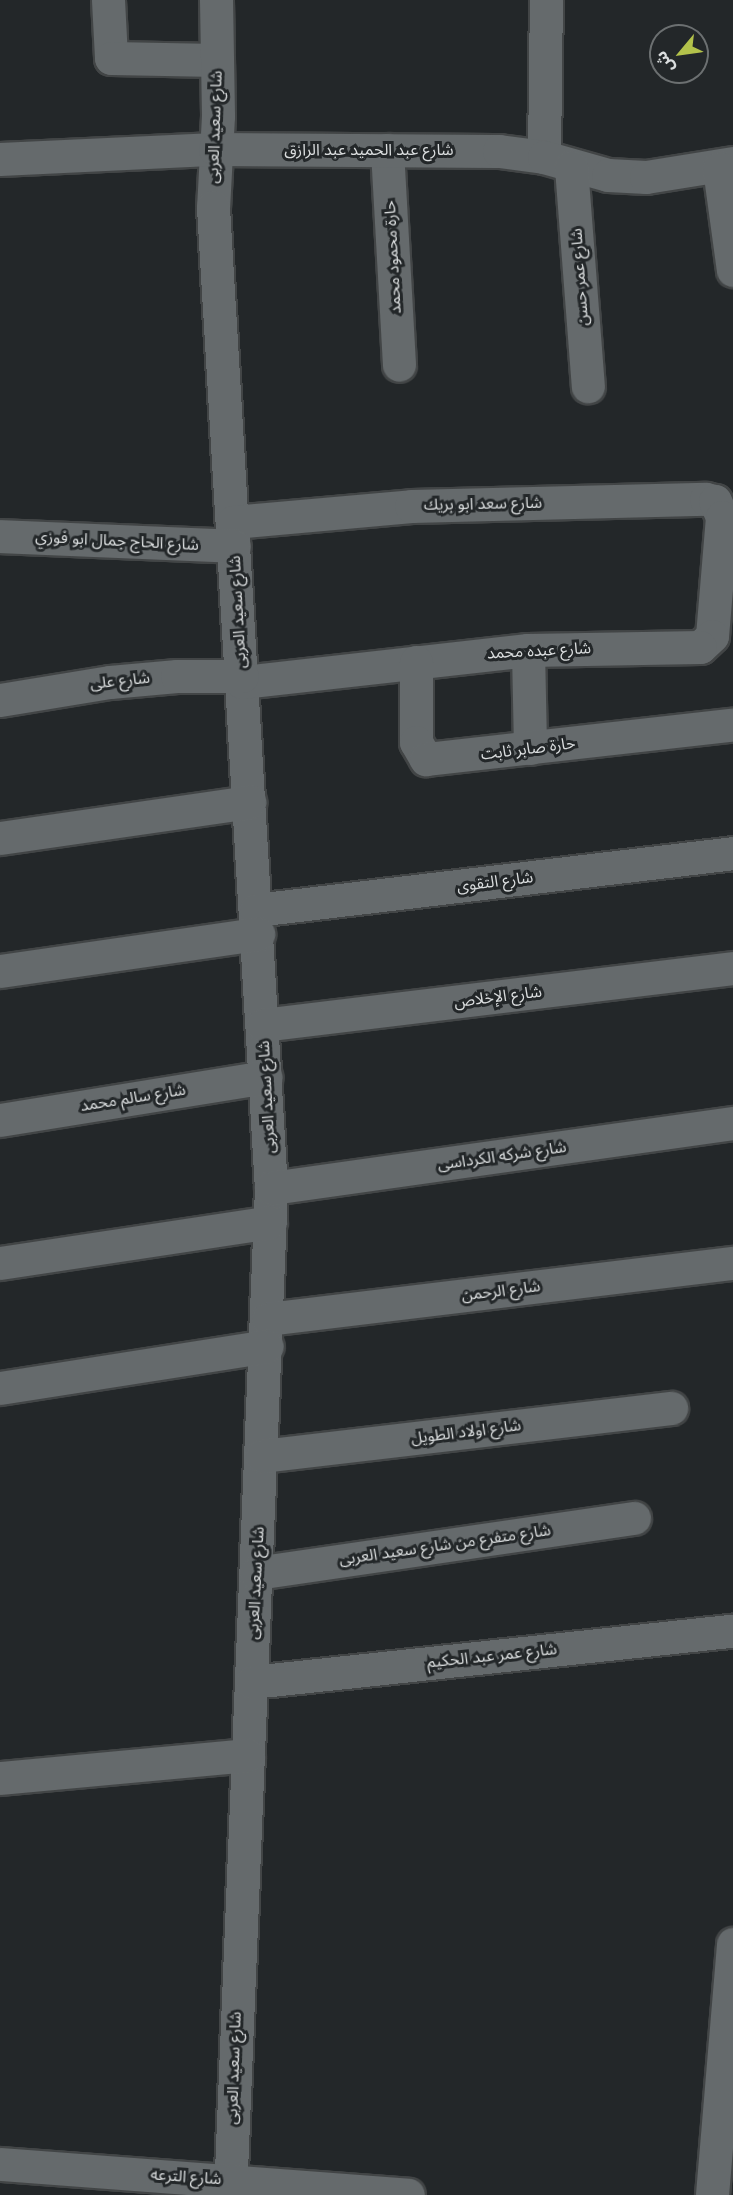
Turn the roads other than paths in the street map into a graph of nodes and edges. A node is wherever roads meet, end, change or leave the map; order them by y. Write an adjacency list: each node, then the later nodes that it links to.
1 (108, 0): 4 (street)
2 (216, 0): 4 (street, شارع سعيد العربى)
3 (546, 0): 8 (street, شارع عمر حسن)
4 (217, 60): 5 (street, شارع سعيد العربى)
5 (215, 149): 6 (street, شارع عبد الحميد عبد الرازق); 7 (street, شارع عبد الحميد عبد الرازق); 14 (street, شارع سعيد العربى)
6 (387, 150): 8 (street, شارع عبد الحميد عبد الرازق); 11 (street, حارة محمود محمد)
7 (0, 159)
8 (557, 162): 9 (street, شارع عبد الحميد عبد الرازق); 12 (street, شارع عمر حسن)
9 (726, 166): 10 (street)
10 (733, 270)
11 (399, 365)
12 (588, 386)
13 (722, 517): 14 (street, شارع سعد ابو بريك); 16 (street, شارع عبده محمد)
14 (234, 534): 15 (street, شارع الحاج جمال ابو فوزي); 18 (street, شارع سعيد العربى)
15 (0, 536)
16 (528, 650): 17 (street, شارع عبده محمد); 21 (street)
17 (416, 662): 18 (street, شارع عبده محمد); 21 (street, حارة صابر ثابت)
18 (242, 679): 19 (street, شارع على); 22 (street, شارع سعيد العربى)
19 (0, 700)
20 (731, 725): 21 (street, حارة صابر ثابت)
21 (530, 748)
22 (249, 802): 23 (street); 25 (street, شارع سعيد العربى)
23 (0, 838)
24 (733, 853): 25 (street, شارع التقوى)
25 (257, 922): 27 (street, شارع التقوى); 28 (street, شارع سعيد العربى)
26 (733, 968): 28 (street, شارع الإخلاص)
27 (0, 971)
28 (263, 1025): 29 (street, شارع سعيد العربى)
29 (266, 1077): 30 (street, شارع سالم محمد); 32 (street, شارع سعيد العربى)
30 (0, 1120)
31 (733, 1124): 32 (street, شارع شركه الكرداسى)
32 (271, 1188): 33 (street, شارع سعيد العربى)
33 (270, 1221): 34 (street); 36 (street, شارع سعيد العربى)
34 (0, 1263)
35 (733, 1263): 36 (street, شارع الرحمن)
36 (268, 1332): 37 (street, شارع الرحمن); 39 (street, شارع سعيد العربى)
37 (0, 1388)
38 (671, 1408): 39 (street, شارع اولاد الطويل)
39 (262, 1456): 41 (street, شارع سعيد العربى)
40 (634, 1518): 41 (street, شارع متفرع من شارع سعيد العربى)
41 (256, 1573): 43 (street, شارع سعيد العربى)
42 (733, 1631): 43 (street, شارع عمر عبد الحكيم)
43 (252, 1682): 44 (street, شارع سعيد العربى)
44 (248, 1755): 45 (street); 49 (street, شارع سعيد العربى)
45 (0, 1778)
46 (733, 1944): 47 (street)
47 (728, 2065): 51 (street)
48 (0, 2164): 49 (street, شارع الترعه)
49 (230, 2187): 50 (street, شارع الترعه)
50 (408, 2195)
51 (712, 2195)

